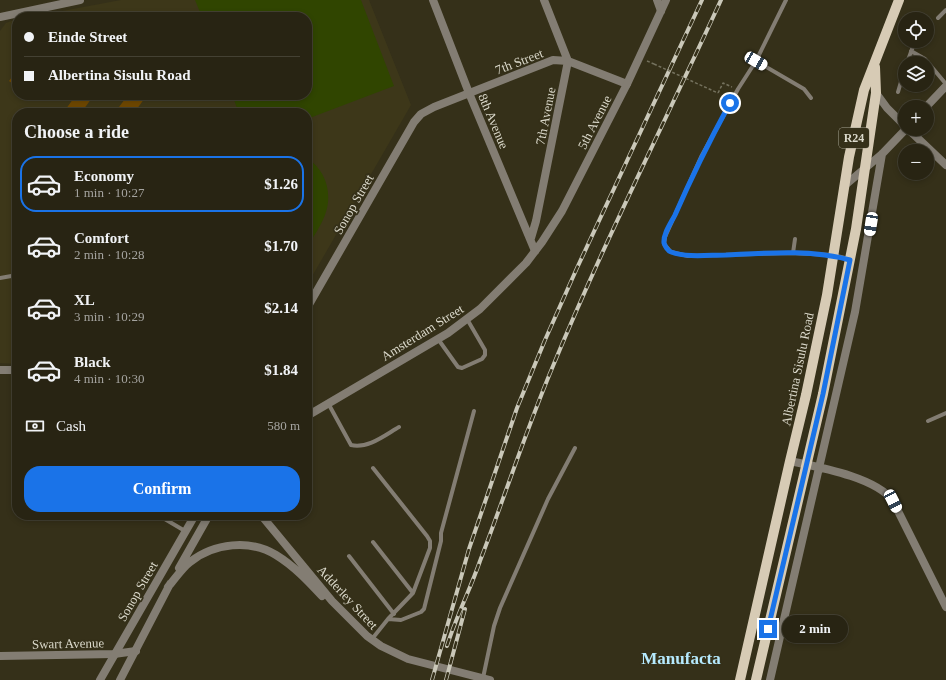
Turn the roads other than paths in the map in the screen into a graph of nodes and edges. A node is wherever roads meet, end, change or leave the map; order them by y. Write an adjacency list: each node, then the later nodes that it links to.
1 (80, 0): 10 (street)
2 (433, 0): 22 (street, 8th Avenue)
3 (544, 0): 17 (street)
4 (657, 0): 9 (street)
5 (666, 0): 9 (street, 5th Avenue)
6 (786, 0): 18 (lane)
7 (899, 0): 19 (main road, Albertina Sisulu Road / R24)
8 (946, 10): 13 (lane)
9 (661, 11): 20 (street, 5th Avenue)
10 (24, 12)
11 (12, 14): 12 (street)
12 (0, 17)
13 (938, 18)
14 (912, 48): 15 (lane)
15 (911, 51): 16 (lane); 21 (lane)
16 (909, 56)
17 (568, 61): 20 (street, 7th Street); 22 (street, 7th Street); 34 (street, 7th Avenue)
18 (756, 61): 24 (lane); 37 (lane)
19 (875, 63): 23 (main road, Albertina Sisulu Road / R24); 33 (main road, Albertina Sisulu Road / R24)
20 (627, 84): 36 (street, 5th Avenue)
21 (946, 85): 25 (street)
22 (469, 93): 26 (street, 7th Street); 34 (street, 8th Avenue)
23 (876, 93): 27 (street); 32 (main road, Albertina Sisulu Road / R24)
24 (811, 98)
25 (932, 100)
26 (421, 114): 42 (street, Sonop Street)
27 (898, 119)
28 (900, 136): 30 (street)
29 (915, 136): 31 (street)
30 (882, 154): 32 (street); 57 (street)
31 (946, 165)
32 (865, 169): 33 (street); 39 (main road, Albertina Sisulu Road / R24)
33 (844, 186): 38 (main road, Albertina Sisulu Road / R24)
34 (531, 238): 36 (street, 8th Avenue)
35 (795, 239): 37 (lane)
36 (535, 251): 43 (street, Amsterdam Street)
37 (793, 253): 38 (lane)
38 (833, 255): 39 (lane); 54 (main road, Albertina Sisulu Road / R24)
39 (850, 260): 55 (main road, Albertina Sisulu Road / R24)
40 (12, 276): 41 (lane)
41 (0, 278)
42 (312, 299)
43 (467, 319): 44 (street, Amsterdam Street); 44 (lane)
44 (438, 339): 47 (street, Amsterdam Street)
45 (0, 370): 46 (street)
46 (12, 370)
47 (328, 403): 49 (street, Amsterdam Street); 52 (lane)
48 (474, 411): 69 (lane)
49 (312, 413)
50 (946, 413): 51 (lane)
51 (928, 420)
52 (399, 427)
53 (575, 448): 74 (lane)
54 (790, 461): 55 (street); 77 (main road, Albertina Sisulu Road / R24)
55 (806, 465): 57 (street); 78 (main road, Albertina Sisulu Road / R24)
56 (373, 468): 66 (lane)
57 (820, 468): 67 (street); 79 (street)
58 (166, 520): 62 (lane)
59 (192, 520): 62 (street, Sonop Street)
60 (206, 520): 65 (street, Sonop Street)
61 (265, 520): 70 (street, Adderley Street)
62 (185, 531): 72 (street, Sonop Street)
63 (372, 542): 66 (lane)
64 (349, 556): 68 (lane)
65 (168, 587): 70 (street); 71 (street, Sonop Street)
66 (413, 593): 68 (lane)
67 (946, 607)
68 (394, 614): 69 (lane)
69 (388, 619): 70 (lane)
70 (369, 638): 74 (street, Adderley Street)
71 (136, 651): 72 (street, Swart Avenue); 76 (street, Sonop Street)
72 (114, 654): 73 (street, Swart Avenue); 75 (street, Sonop Street)
73 (0, 656)
74 (487, 679)
75 (100, 680)
76 (120, 680)
77 (740, 680)
78 (756, 680)
79 (770, 680)

